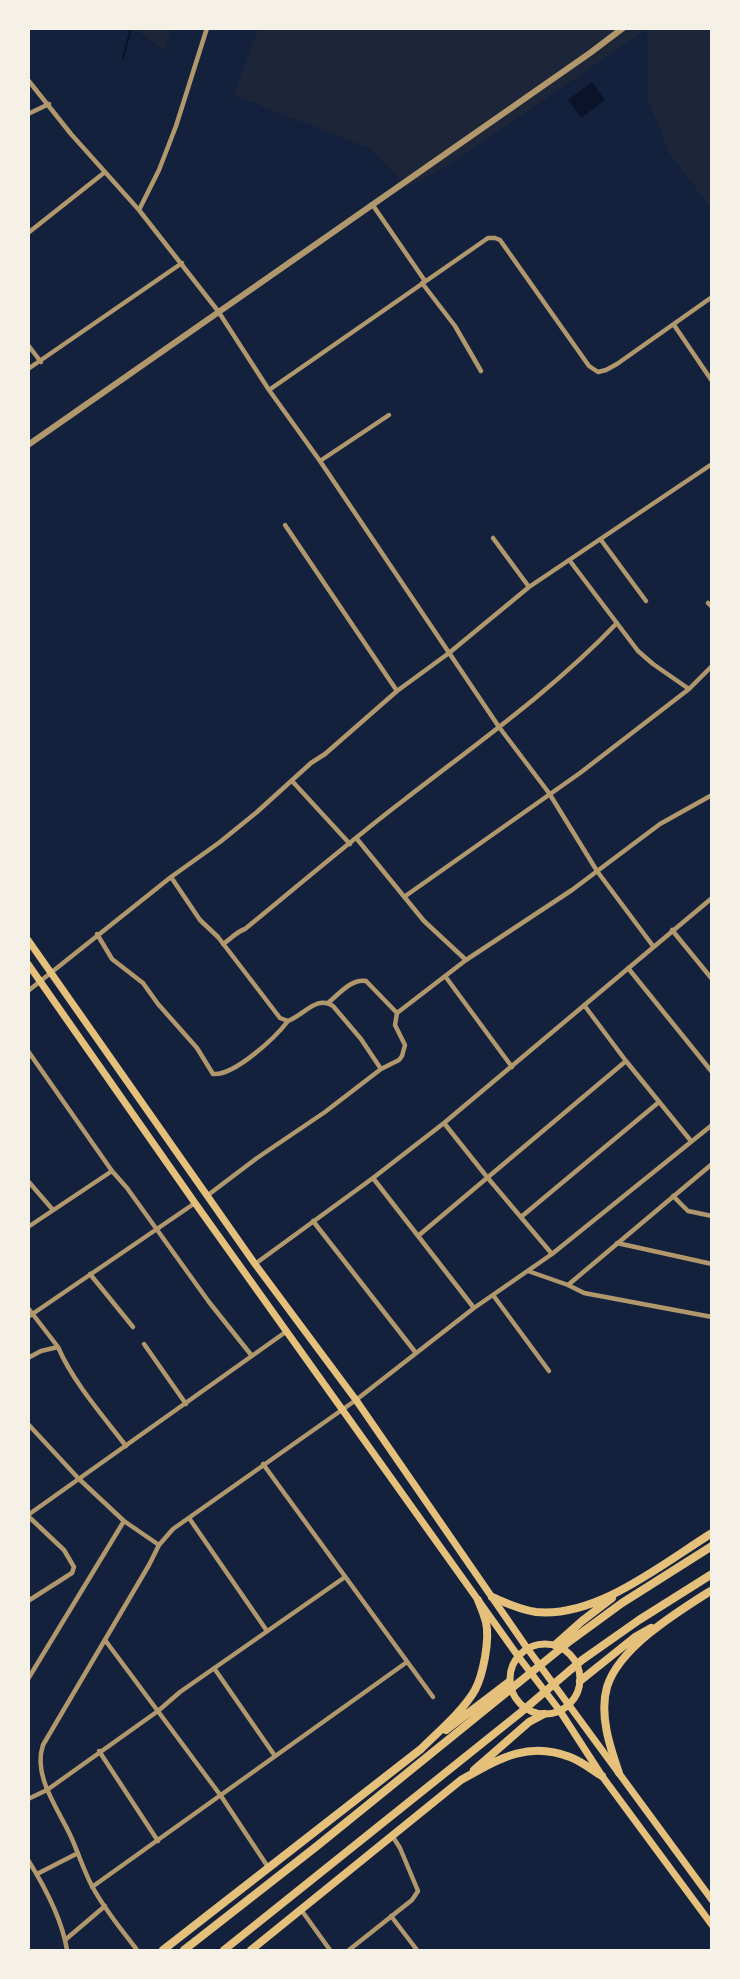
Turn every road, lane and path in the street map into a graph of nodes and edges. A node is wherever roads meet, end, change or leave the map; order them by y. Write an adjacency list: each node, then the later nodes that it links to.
1 (207, 28): 8 (street)
2 (623, 28): 7 (street)
3 (28, 80): 4 (street)
4 (49, 104): 5 (street); 6 (street)
5 (28, 114)
6 (105, 172): 8 (street); 9 (street)
7 (372, 204): 11 (street); 13 (street)
8 (139, 210): 10 (street)
9 (28, 233)
10 (182, 263): 13 (street); 16 (street)
11 (424, 282): 14 (street); 18 (street); 20 (street)
12 (711, 297): 14 (street)
13 (219, 311): 20 (street); 22 (street)
14 (674, 325): 19 (street)
15 (28, 345): 16 (street)
16 (41, 362): 17 (street)
17 (28, 369)
18 (481, 371)
19 (711, 381)
20 (269, 390): 23 (street)
21 (389, 415): 23 (street)
22 (28, 445)
23 (320, 461): 32 (street)
24 (711, 464): 27 (street)
25 (285, 525): 35 (street)
26 (493, 538): 29 (street)
27 (601, 540): 28 (street); 30 (street)
28 (570, 561): 29 (street); 31 (street)
29 (529, 587): 32 (street)
30 (646, 601)
31 (617, 623): 34 (street); 36 (street)
32 (449, 653): 35 (street); 36 (street)
33 (711, 666): 34 (street)
34 (689, 689): 38 (street)
35 (397, 691): 37 (street)
36 (499, 727): 38 (street); 40 (street)
37 (292, 781): 41 (street); 43 (street)
38 (549, 793): 42 (street); 44 (street)
39 (711, 795): 42 (street)
40 (357, 838): 41 (street); 44 (street)
41 (350, 844): 49 (street)
42 (597, 871): 50 (street); 51 (street)
43 (171, 877): 47 (street); 49 (street)
44 (404, 897): 51 (street)
45 (711, 898): 46 (street)
46 (672, 930): 50 (street); 56 (street)
47 (97, 934): 54 (street); 62 (street)
48 (28, 940): 54 (main road)
49 (223, 944): 62 (street)
50 (653, 946): 53 (street)
51 (466, 960): 55 (street)
52 (28, 964): 57 (main road)
53 (628, 968): 60 (street); 67 (street)
54 (51, 973): 57 (street); 77 (main road)
55 (445, 976): 61 (street); 65 (street)
56 (711, 979)
57 (41, 982): 58 (street); 79 (main road)
58 (28, 991)
59 (328, 1003): 61 (street); 62 (street); 66 (street)
60 (584, 1005): 64 (street); 65 (street)
61 (397, 1013): 66 (street)
62 (288, 1021)
63 (29, 1054): 73 (street)
64 (626, 1061): 68 (street); 74 (street)
65 (512, 1067): 69 (street)
66 (381, 1069): 77 (street)
67 (711, 1072)
68 (659, 1102): 71 (street); 82 (street)
69 (444, 1123): 74 (street); 75 (street)
70 (711, 1125): 71 (street)
71 (691, 1141): 88 (street)
72 (710, 1166): 78 (street)
73 (112, 1171): 80 (street); 85 (street)
74 (487, 1177): 82 (street); 86 (street)
75 (373, 1178): 83 (street); 86 (street)
76 (28, 1181): 80 (street)
77 (208, 1195): 89 (main road)
78 (673, 1196): 81 (street); 87 (street)
79 (195, 1203): 85 (street); 100 (main road)
80 (53, 1210): 84 (street)
81 (711, 1216)
82 (521, 1217): 88 (street)
83 (313, 1221): 89 (street); 103 (street)
84 (28, 1227)
85 (156, 1228): 92 (street); 104 (street)
86 (418, 1236): 96 (street)
87 (617, 1243): 90 (street); 93 (street)
88 (552, 1254): 91 (street)
89 (255, 1263): 107 (main road)
90 (711, 1264)
91 (528, 1271): 93 (street); 94 (street)
92 (90, 1274): 97 (street); 99 (street)
93 (568, 1285): 98 (street)
94 (494, 1295): 96 (street); 106 (street)
95 (28, 1308): 97 (street)
96 (474, 1308): 103 (street)
97 (31, 1315): 102 (street)
98 (711, 1315)
99 (133, 1327)
100 (287, 1331): 104 (street); 109 (main road)
101 (144, 1344): 108 (street)
102 (58, 1347): 105 (street); 111 (street)
103 (416, 1353): 107 (street)
104 (252, 1356): 108 (street)
105 (28, 1358)
106 (549, 1371)
107 (356, 1400): 109 (street); 124 (main road)
108 (186, 1404): 111 (street)
109 (343, 1408): 112 (street); 125 (main road)
110 (28, 1424): 113 (street)
111 (126, 1446): 113 (street)
112 (263, 1464): 115 (street); 121 (street)
113 (78, 1478): 114 (street); 116 (street)
114 (28, 1515): 126 (street)
115 (189, 1518): 118 (street); 128 (street)
116 (124, 1521): 118 (street); 135 (street)
117 (711, 1533): 122 (highway)
118 (159, 1545): 129 (street)
119 (711, 1546): 168 (highway)
120 (711, 1574): 169 (highway)
121 (345, 1577): 128 (street); 133 (street)
122 (628, 1586): 124 (highway); 130 (highway)
123 (711, 1590): 127 (highway)
124 (492, 1597): 131 (main road)
125 (478, 1600): 132 (main road); 143 (highway)
126 (28, 1601)
127 (669, 1617): 136 (highway); 146 (highway)
128 (267, 1631): 134 (street)
129 (105, 1640): 140 (street); 149 (street)
130 (555, 1645): 131 (main road); 136 (main road)
131 (527, 1648): 132 (main road); 139 (main road)
132 (518, 1656): 137 (main road); 141 (main road)
133 (407, 1662): 138 (street); 145 (street)
134 (214, 1668): 140 (street); 145 (street)
135 (28, 1679)
136 (580, 1681): 139 (main road)
137 (509, 1682): 142 (main road); 143 (highway)
138 (433, 1697)
139 (570, 1704): 141 (main road); 146 (main road)
140 (158, 1711): 144 (street); 150 (street)
141 (560, 1711): 142 (main road); 147 (main road)
142 (544, 1714): 148 (highway)
143 (421, 1749): 156 (highway)
144 (99, 1751): 149 (street); 153 (street)
145 (275, 1756): 150 (street)
146 (620, 1773): 159 (main road)
147 (602, 1776): 148 (highway); 163 (main road)
148 (461, 1780): 152 (highway)
149 (47, 1790): 151 (street); 154 (street)
150 (221, 1797): 153 (street); 156 (street)
151 (28, 1798)
152 (393, 1837): 161 (highway); 162 (street)
153 (158, 1841): 158 (street)
154 (78, 1853): 157 (street); 158 (street)
155 (28, 1860): 157 (street)
156 (268, 1867): 167 (highway)
157 (37, 1874): 164 (street)
158 (92, 1887): 160 (street)
159 (711, 1900)
160 (105, 1906): 164 (street); 166 (street)
161 (302, 1911): 170 (highway); 171 (street)
162 (391, 1916): 172 (street); 173 (street)
163 (711, 1925)
164 (65, 1940): 165 (street)
165 (67, 1950)
166 (137, 1950)
167 (163, 1950)
168 (184, 1950)
169 (224, 1950)
170 (251, 1950)
171 (330, 1950)
172 (349, 1950)
173 (417, 1950)

